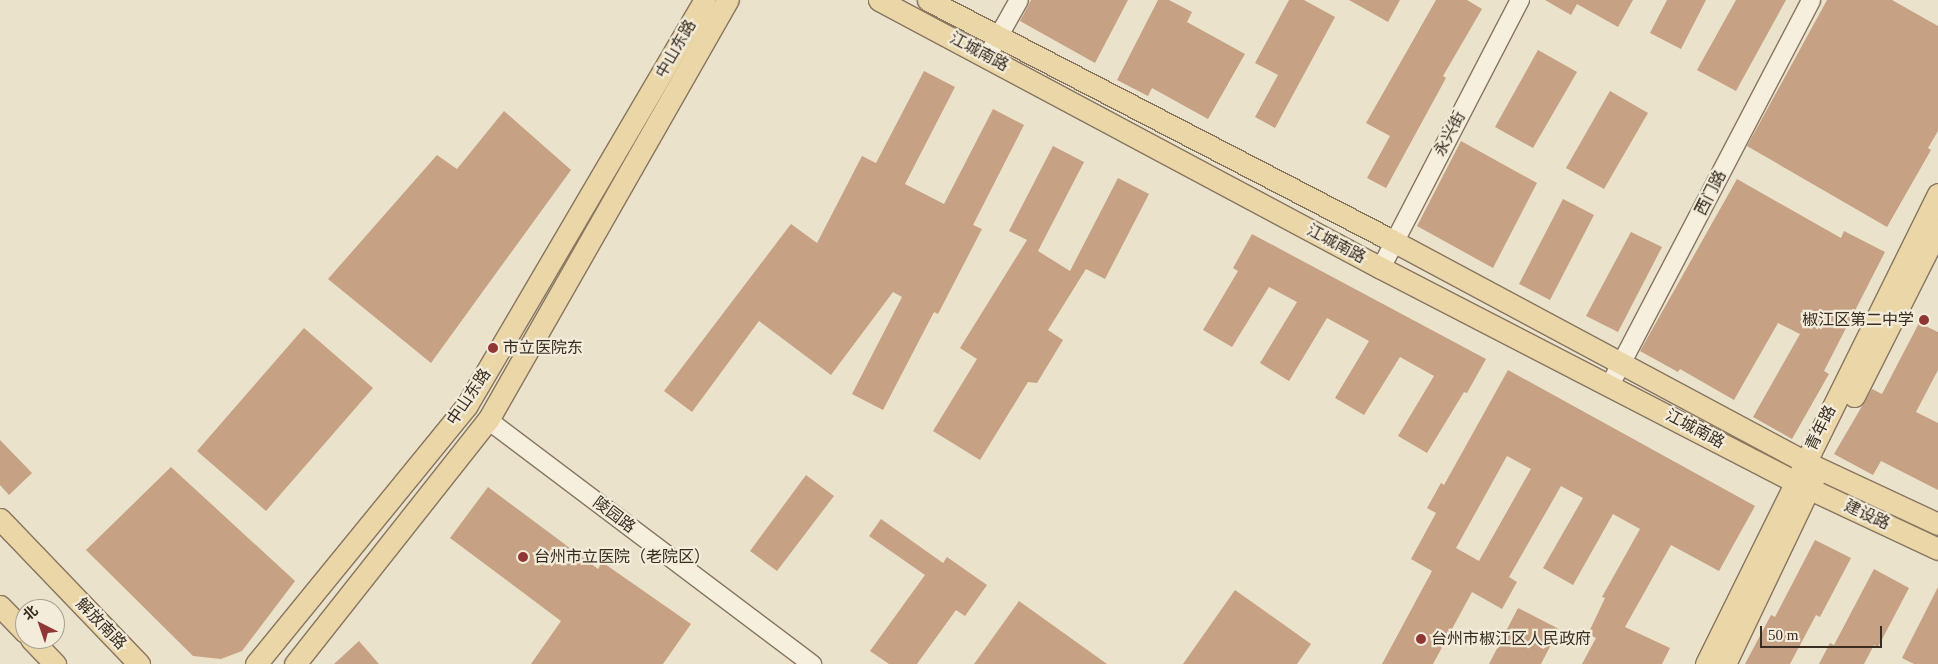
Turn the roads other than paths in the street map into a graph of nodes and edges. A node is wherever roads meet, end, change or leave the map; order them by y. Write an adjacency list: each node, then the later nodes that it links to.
1 (705, 0): 27 (main road, 中山东路)
2 (728, 0): 16 (main road, 中山东路)
3 (879, 0): 9 (main road, 江城南路)
4 (928, 0): 8 (main road, 江城南路)
5 (1019, 0): 8 (street)
6 (1520, 0): 12 (street, 永兴街)
7 (1811, 0): 14 (street, 西门路)
8 (997, 36): 9 (street); 12 (main road, 江城南路)
9 (987, 56): 13 (main road, 江城南路)
10 (1938, 194): 17 (main road, 青年路)
11 (1938, 229): 17 (main road)
12 (1393, 241): 13 (street, 永兴街); 14 (main road, 江城南路)
13 (1381, 268): 15 (main road, 江城南路)
14 (1622, 365): 15 (street, 西门路); 17 (main road, 江城南路)
15 (1610, 385): 18 (main road, 江城南路)
16 (488, 420): 28 (main road, 中山东路); 29 (street, 陵园路)
17 (1811, 465): 18 (main road, 青年路); 20 (main road, 建设路)
18 (1802, 485): 21 (main road, 建设路); 30 (main road, 青年路); 31 (main road)
19 (0, 518): 26 (main road, 解放南路)
20 (1938, 524)
21 (1938, 549)
22 (0, 606): 23 (main road)
23 (15, 622)
24 (41, 649): 25 (main road)
25 (55, 664)
26 (139, 664)
27 (256, 664)
28 (295, 664)
29 (812, 664)
30 (1706, 664)
31 (1724, 664)

